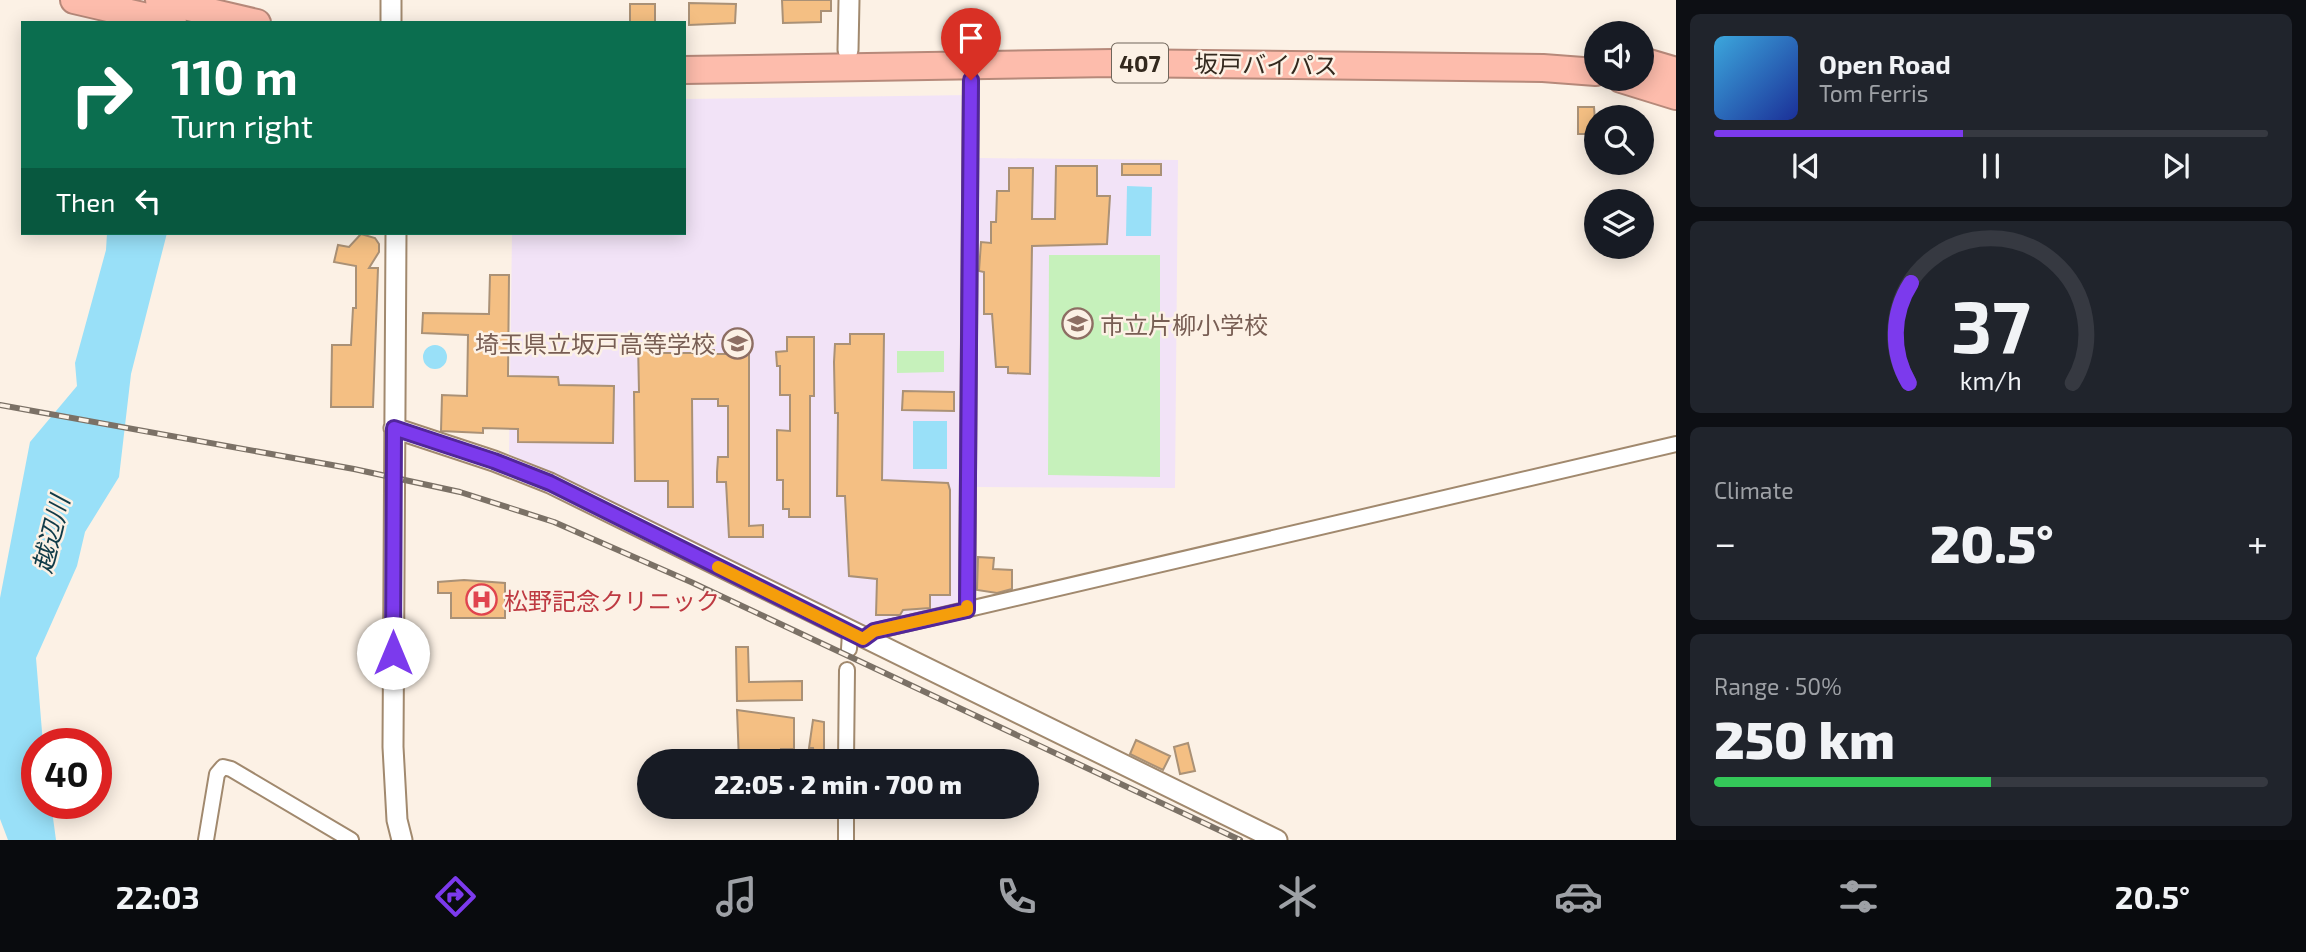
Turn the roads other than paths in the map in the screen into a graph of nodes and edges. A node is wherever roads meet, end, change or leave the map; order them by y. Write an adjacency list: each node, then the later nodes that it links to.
1 (74, 0): 5 (highway)
2 (159, 0): 6 (highway)
3 (391, 0): 7 (street)
4 (849, 0): 8 (street)
5 (164, 21)
6 (248, 21)
7 (391, 21)
8 (848, 50): 9 (highway, 坂戸バイパス / 407); 10 (highway, 坂戸バイパス / 407)
9 (686, 52)
10 (1584, 52)
11 (971, 65): 13 (highway, 坂戸バイパス / 407); 14 (highway, 坂戸バイパス / 407); 21 (street)
12 (1654, 65): 15 (highway)
13 (686, 70)
14 (1584, 71)
15 (1676, 71)
16 (1654, 89): 17 (highway)
17 (1676, 96)
18 (396, 235): 19 (street)
19 (394, 428): 22 (street); 28 (street)
20 (1676, 444): 21 (street)
21 (967, 610): 22 (street)
22 (854, 640): 30 (street)
23 (847, 670): 24 (street)
24 (846, 749)
25 (846, 819): 29 (street)
26 (206, 840): 27 (street)
27 (351, 840)
28 (402, 840)
29 (846, 840)
30 (1278, 840)

